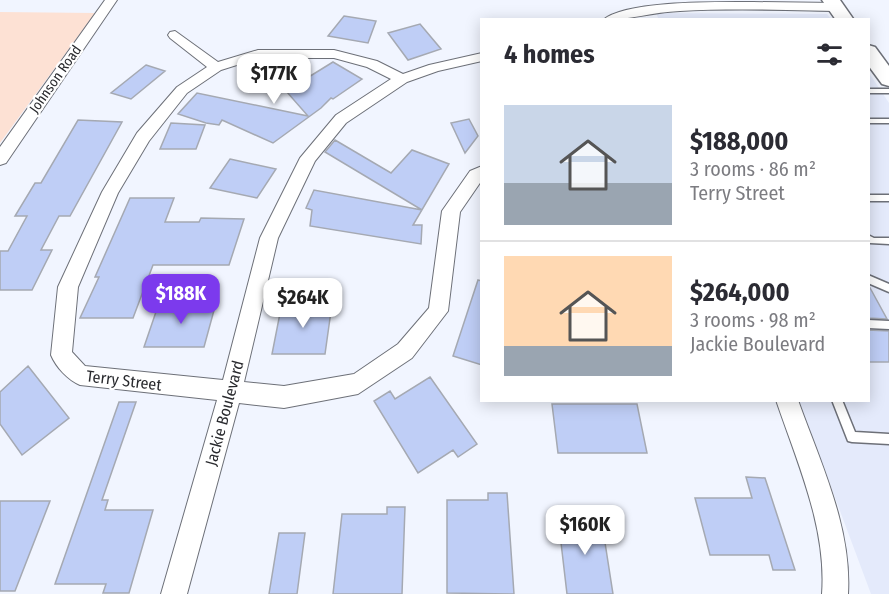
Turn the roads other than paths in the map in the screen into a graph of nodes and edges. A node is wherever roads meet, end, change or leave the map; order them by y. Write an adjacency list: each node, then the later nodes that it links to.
1 (111, 0): 16 (street, Johnson Road)
2 (748, 3): 3 (street); 5 (street)
3 (773, 4): 4 (street)
4 (838, 9)
5 (610, 18)
6 (175, 35): 9 (street)
7 (480, 57): 10 (street, Jackie Boulevard)
8 (871, 60): 11 (street)
9 (216, 67): 10 (street, Terry Street); 26 (street, Terry Street)
10 (402, 79): 26 (street, Jackie Boulevard)
11 (889, 80)
12 (870, 91): 13 (lane)
13 (889, 91)
14 (870, 121): 15 (lane)
15 (889, 121)
16 (0, 159)
17 (480, 173): 26 (street, Terry Street)
18 (870, 198): 19 (lane)
19 (889, 198)
20 (870, 239): 21 (lane)
21 (889, 241)
22 (870, 280): 23 (lane)
23 (889, 288)
24 (870, 324): 25 (lane)
25 (889, 325)
26 (231, 391): 30 (street, Jackie Boulevard)
27 (788, 402): 31 (street)
28 (838, 402): 29 (lane)
29 (889, 439)
30 (174, 594)
31 (835, 594)

